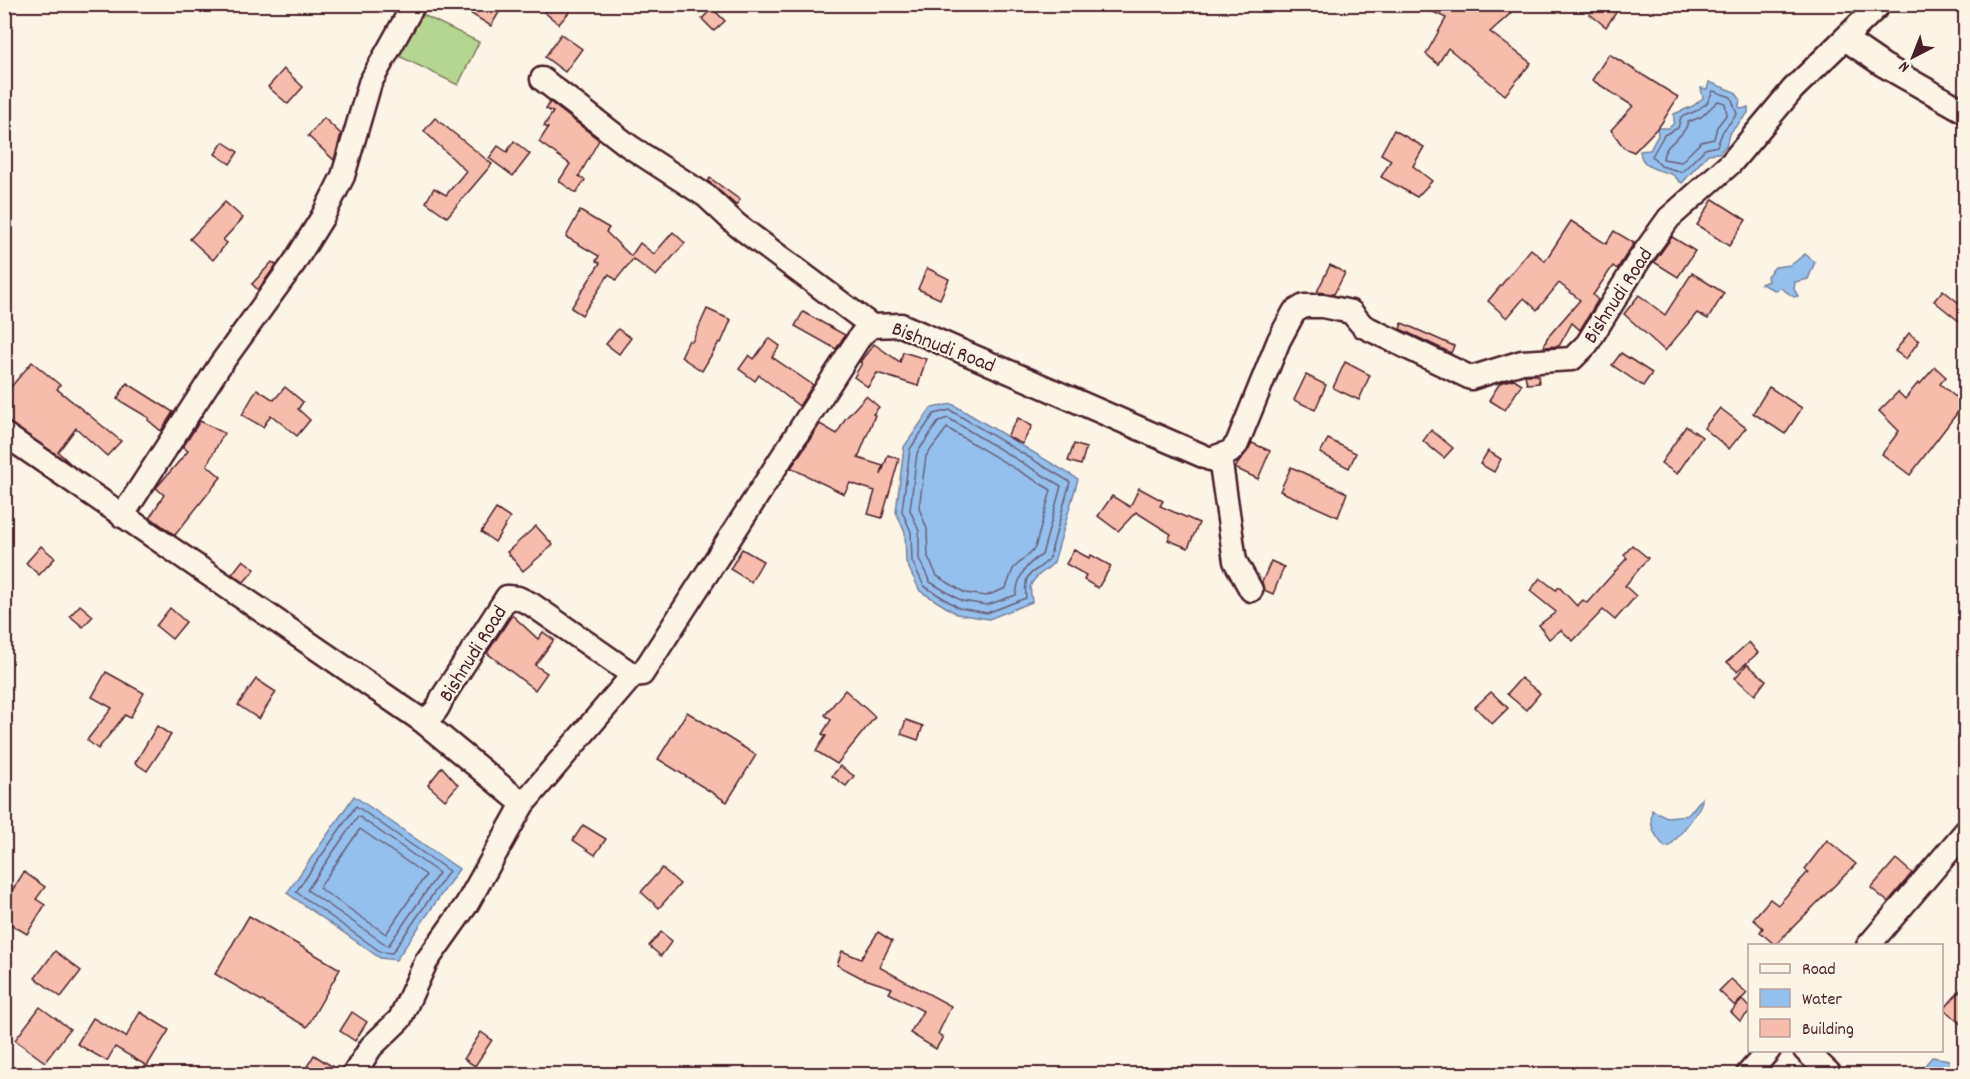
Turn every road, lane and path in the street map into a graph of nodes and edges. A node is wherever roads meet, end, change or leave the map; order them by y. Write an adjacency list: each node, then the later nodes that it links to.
1 (414, 4): 9 (street)
2 (1880, 4): 3 (street, Bishnudi Road)
3 (1845, 39): 5 (street); 8 (street, Bishnudi Road)
4 (542, 79): 6 (street)
5 (1965, 112)
6 (872, 326): 8 (street, Bishnudi Road); 11 (street, Bishnudi Road)
7 (4, 434): 9 (street, Bishnudi Road)
8 (1220, 457): 10 (street)
9 (122, 516): 12 (street, Bishnudi Road)
10 (1251, 590)
11 (633, 675): 12 (street, Bishnudi Road); 13 (street)
12 (422, 720): 13 (street)
13 (523, 804): 18 (street)
14 (1965, 831): 15 (street)
15 (1869, 944)
16 (1767, 1052): 19 (street)
17 (1807, 1052): 20 (street)
18 (354, 1074)
19 (1748, 1074)
20 (1830, 1074)

